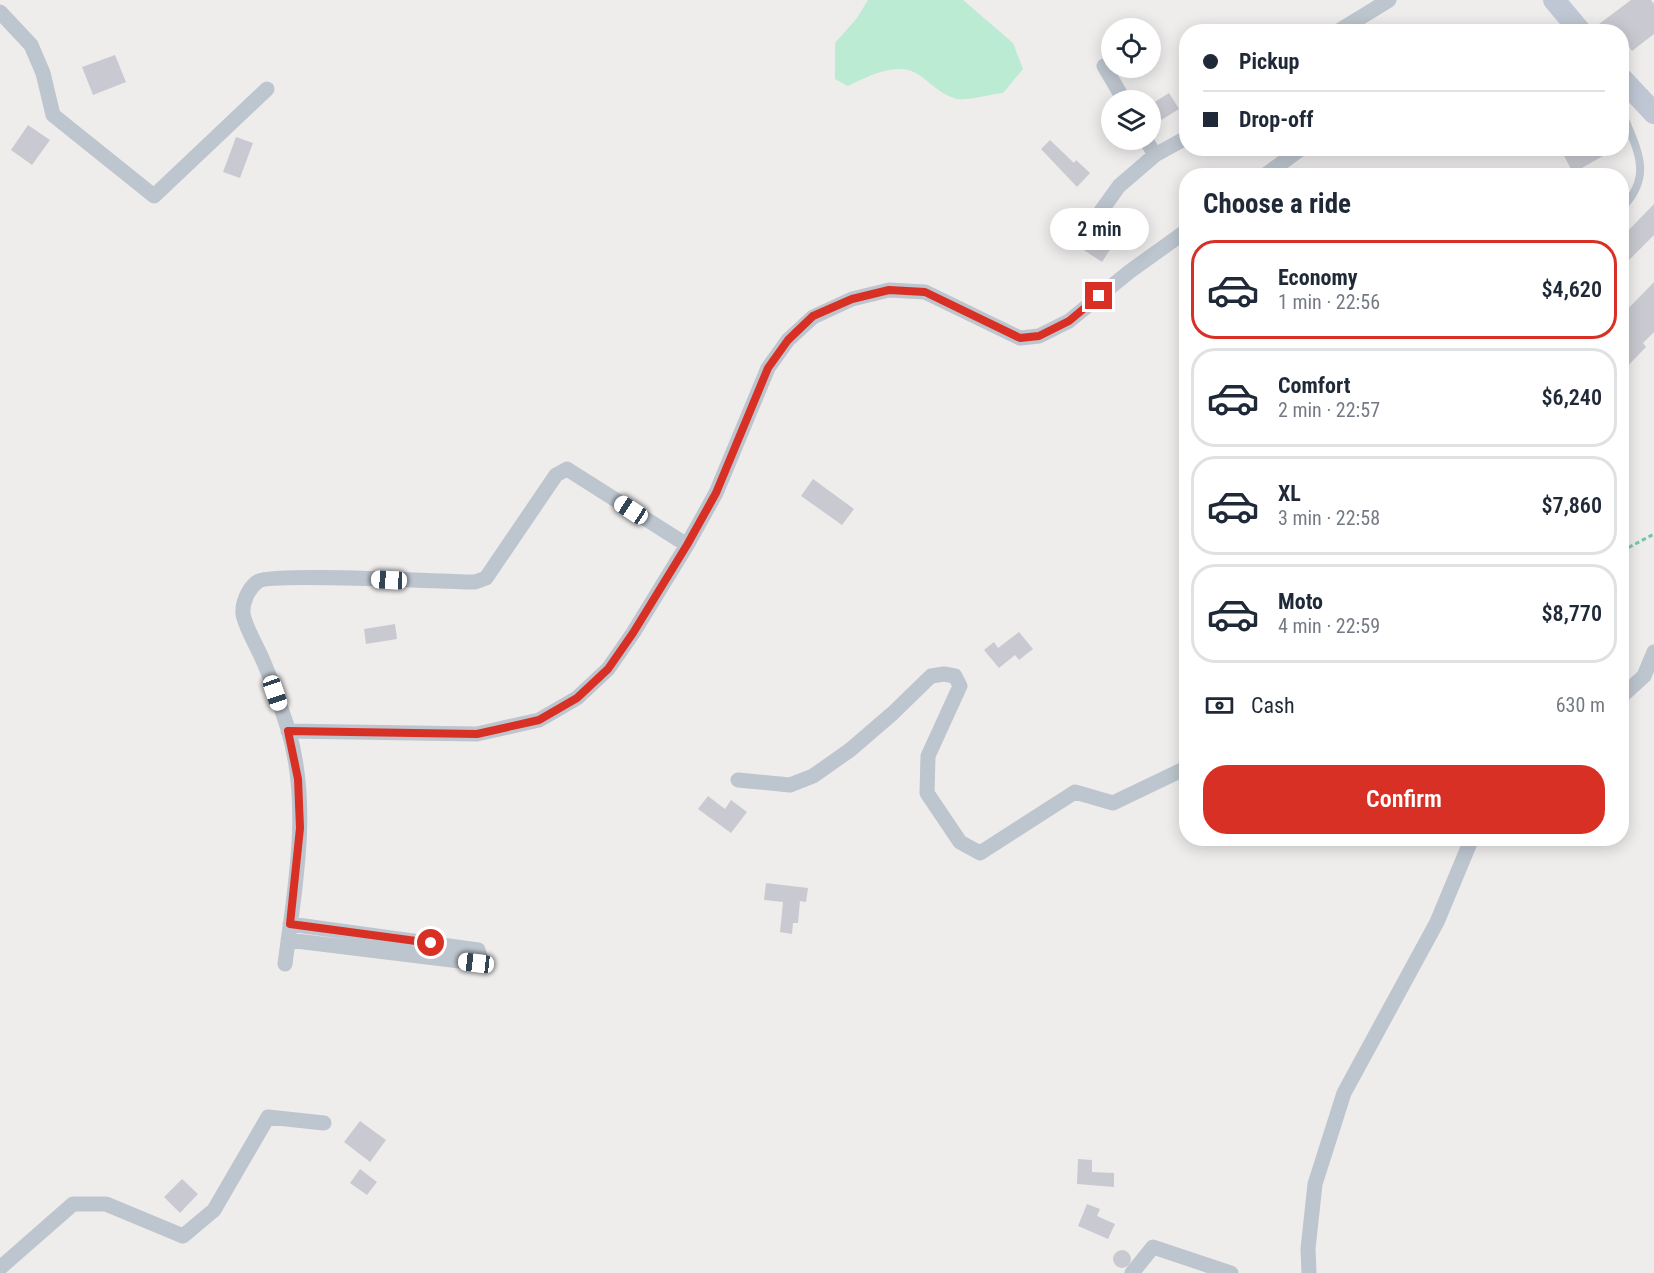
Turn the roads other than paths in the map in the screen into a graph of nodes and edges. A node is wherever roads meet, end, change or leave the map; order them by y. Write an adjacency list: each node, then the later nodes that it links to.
1 (1389, 0): 4 (street)
2 (1554, 0): 5 (main road)
3 (0, 12): 6 (street)
4 (1351, 24)
5 (1574, 24)
6 (267, 89)
7 (1629, 94): 8 (main road)
8 (1654, 113)
9 (1629, 131): 15 (lane)
10 (1179, 142): 12 (street)
11 (1152, 150): 12 (street)
12 (1155, 155): 16 (street)
13 (1291, 156): 14 (street)
14 (1275, 168)
15 (1629, 201)
16 (1091, 225)
17 (1179, 236): 18 (street)
18 (687, 545): 21 (street); 21 (street)
19 (1654, 652): 20 (street)
20 (1629, 690)
21 (288, 731): 25 (street)
22 (1179, 771): 23 (street)
23 (738, 780)
24 (1469, 846): 33 (street)
25 (290, 924): 26 (street); 26 (street)
26 (288, 940): 27 (street)
27 (285, 964)
28 (324, 1123): 29 (street)
29 (0, 1268)
30 (1132, 1273): 31 (street)
31 (1231, 1273)
32 (1302, 1273): 33 (street)
33 (1309, 1273)

